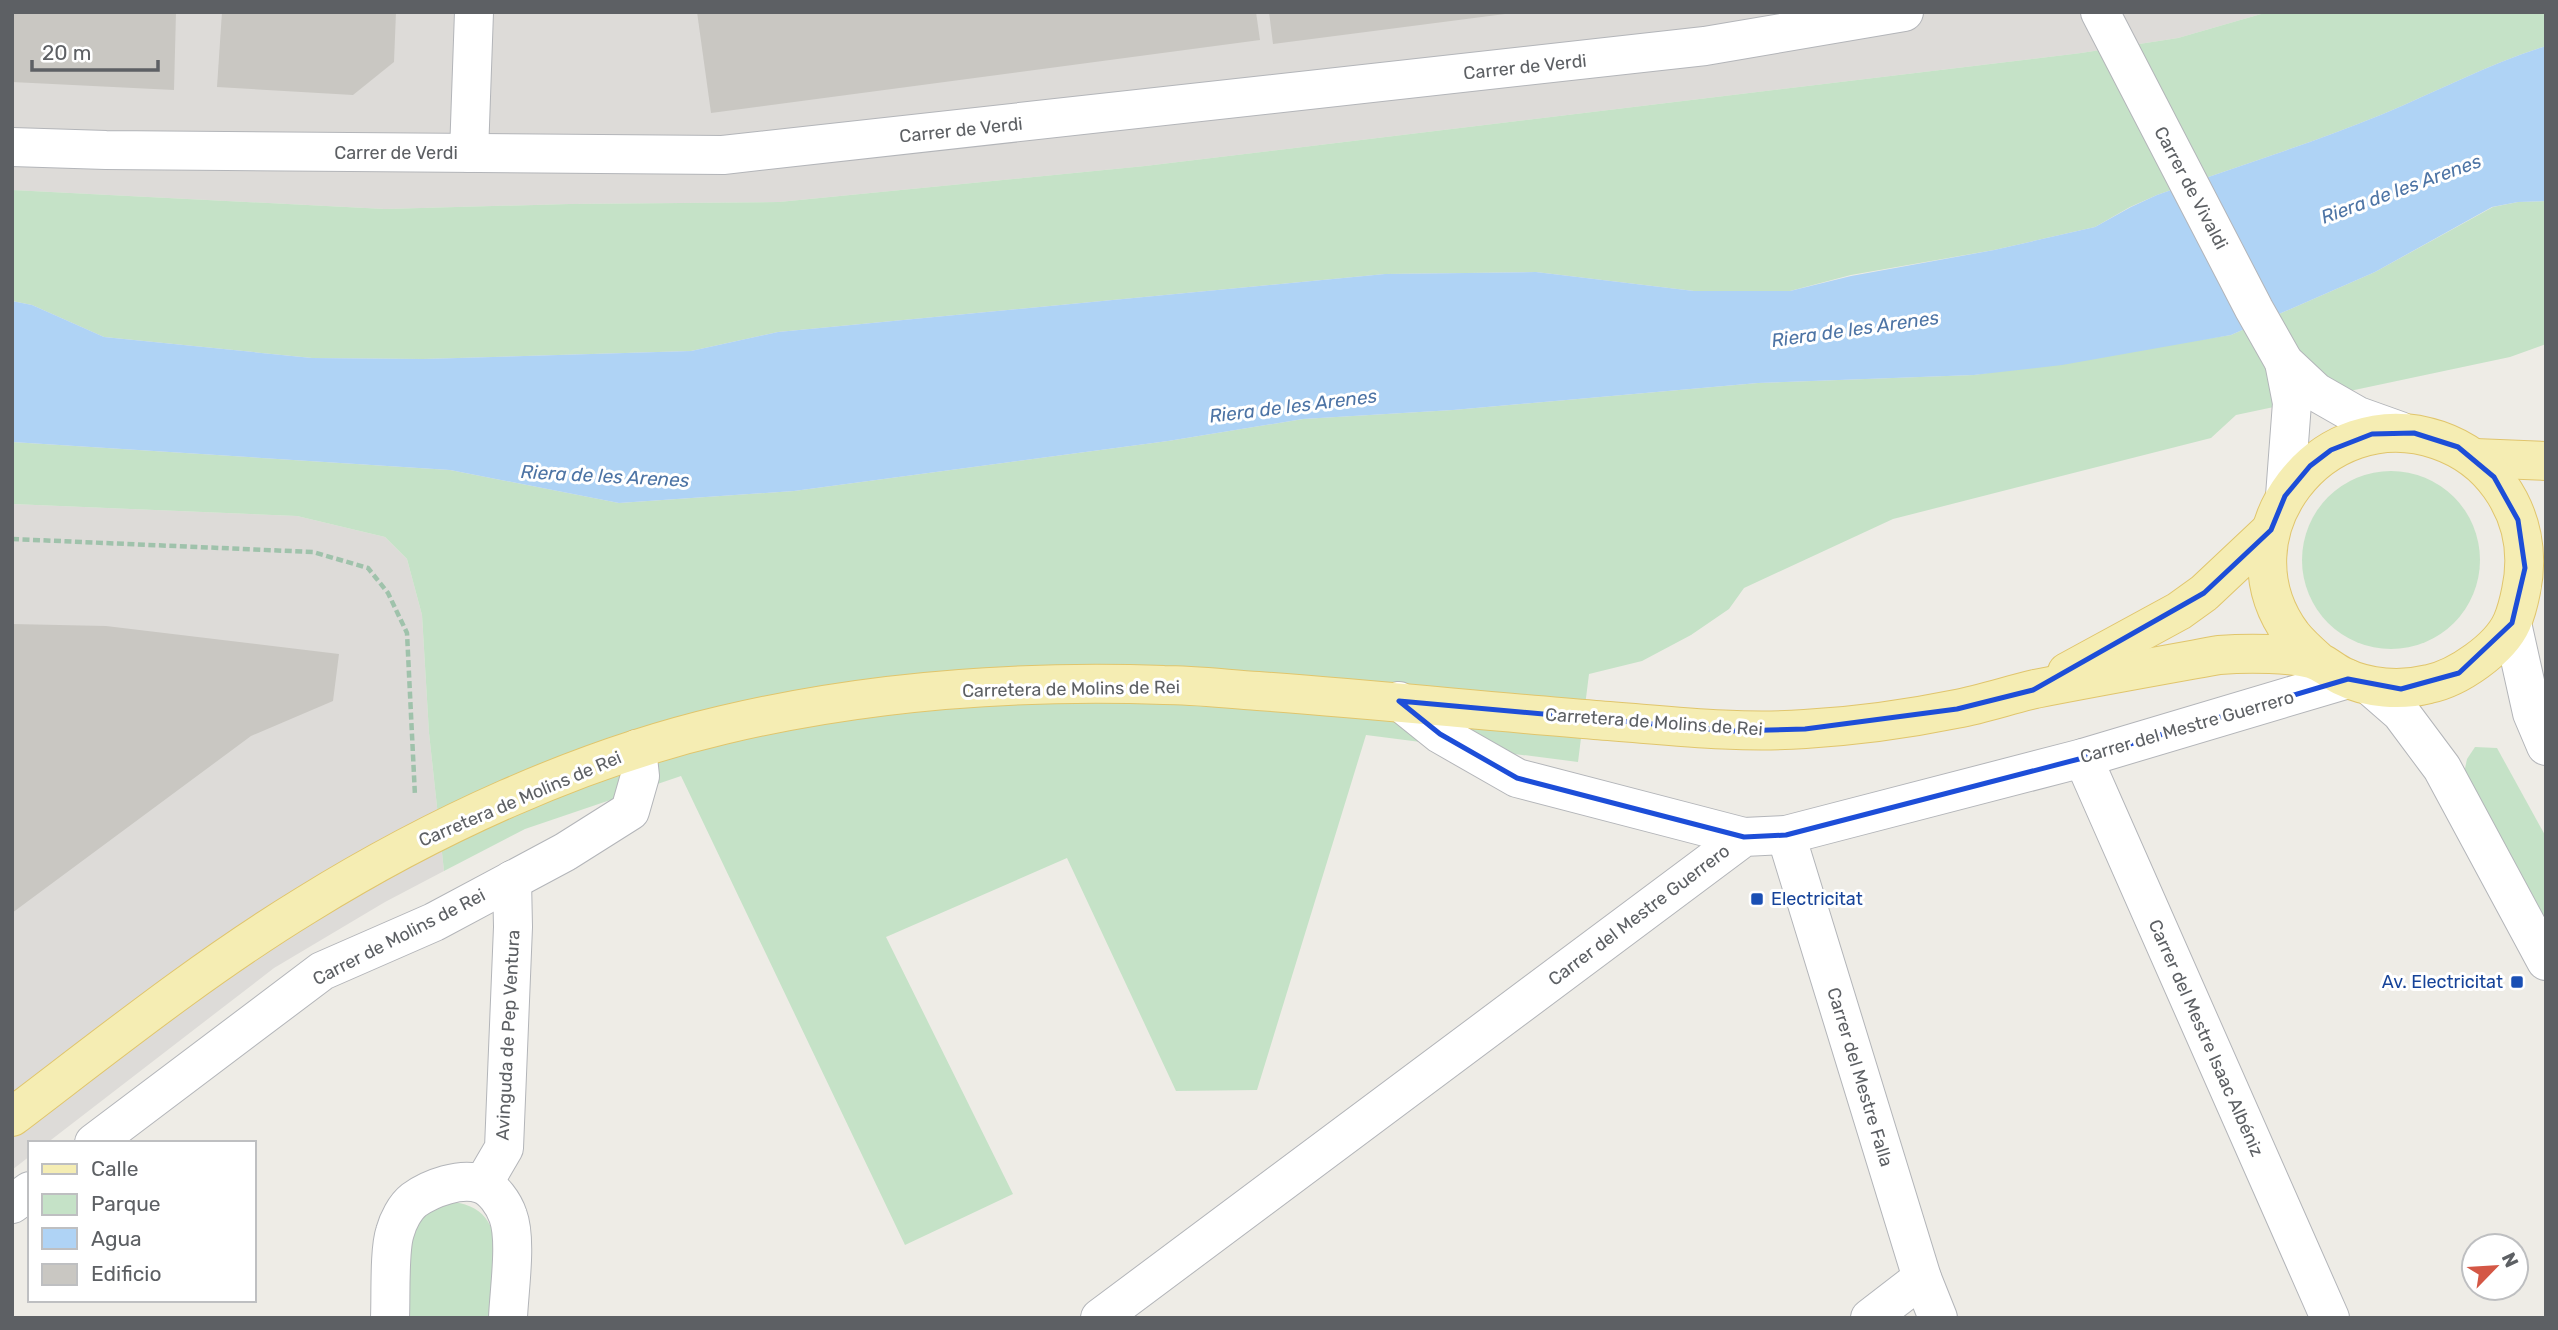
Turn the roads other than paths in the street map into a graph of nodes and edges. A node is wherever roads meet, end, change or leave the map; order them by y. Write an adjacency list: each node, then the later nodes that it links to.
1 (474, 12): 5 (street)
2 (1904, 12): 5 (street, Carrer de Verdi)
3 (2105, 23): 6 (street, Carrer de Vivaldi)
4 (12, 147): 5 (street, Carrer de Verdi)
5 (469, 153)
6 (2284, 362): 7 (street, Carrer de Vivaldi); 10 (street, Carrer de Vivaldi)
7 (2400, 431): 8 (main road, Carretera de Molins de Rei); 10 (main road, Carretera de Molins de Rei)
8 (2475, 458): 9 (main road, Carretera de Molins de Rei); 12 (main road, Carretera de Molins de Rei)
9 (2546, 461)
10 (2278, 513): 13 (main road); 14 (main road, Carretera de Molins de Rei)
11 (2546, 592): 12 (main road)
12 (2512, 623): 13 (main road, Carretera de Molins de Rei); 16 (street)
13 (2346, 675): 14 (main road, Carretera de Molins de Rei); 18 (street, Carrer del Mestre Guerrero); 22 (street)
14 (2032, 690): 15 (main road, Carretera de Molins de Rei)
15 (1399, 701): 17 (main road, Carretera de Molins de Rei); 20 (street)
16 (2546, 746)
17 (637, 749): 21 (street, Carrer de Molins de Rei); 23 (main road, Carretera de Molins de Rei)
18 (2083, 758): 19 (street, Carrer del Mestre Guerrero); 34 (street, Carrer del Mestre Isaac Albéniz)
19 (1786, 835): 20 (street, Carrer del Mestre Guerrero); 28 (street, Carrer del Mestre Falla)
20 (1744, 837): 31 (street, Carrer del Mestre Guerrero)
21 (512, 880): 24 (street, Carrer de Molins de Rei); 25 (street, Avinguda de Pep Ventura)
22 (2546, 961)
23 (12, 1117)
24 (97, 1141)
25 (482, 1184): 29 (street); 30 (street)
26 (28, 1192): 27 (street)
27 (12, 1204)
28 (1923, 1278): 32 (street); 33 (street, Carrer del Mestre Falla)
29 (390, 1318)
30 (508, 1318)
31 (1100, 1318)
32 (1870, 1318)
33 (1938, 1318)
34 (2329, 1318)

